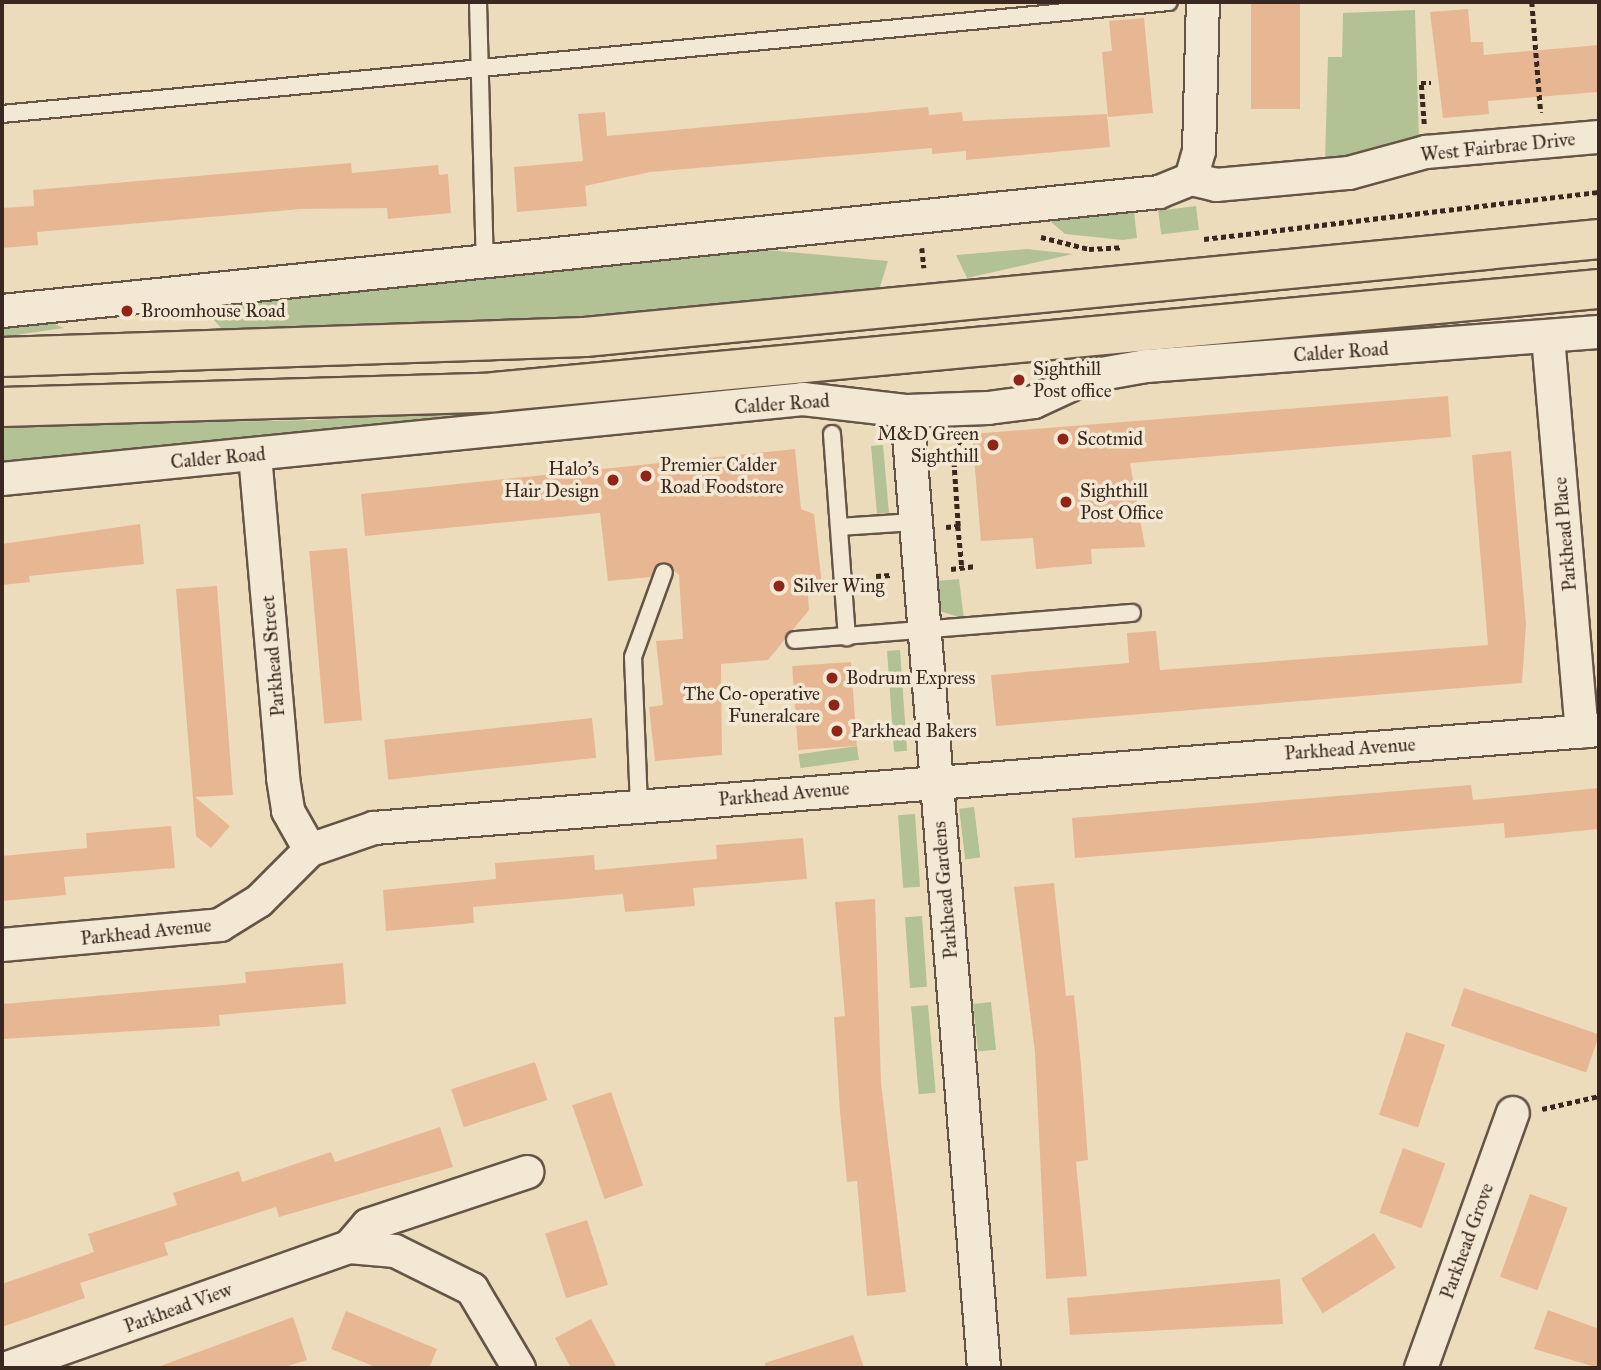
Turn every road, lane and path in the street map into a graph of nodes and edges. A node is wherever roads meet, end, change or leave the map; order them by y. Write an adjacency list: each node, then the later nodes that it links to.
1 (478, 2): 5 (lane)
2 (1169, 2): 5 (lane)
3 (1203, 2): 11 (street)
4 (1532, 2): 9 (path)
5 (480, 73): 7 (lane); 17 (lane)
6 (1431, 83): 10 (path)
7 (2, 114)
8 (1599, 137): 9 (street, West Fairbrae Drive)
9 (1543, 142): 10 (street, West Fairbrae Drive)
10 (1426, 152): 11 (street, West Fairbrae Drive)
11 (1191, 179): 17 (street)
12 (1599, 192): 15 (path)
13 (1041, 237): 16 (path)
14 (1599, 239): 22 (main road)
15 (1188, 241)
16 (1136, 247)
17 (485, 263): 19 (street)
18 (1599, 289): 23 (main road, Calder Road)
19 (2, 311)
20 (1599, 332): 21 (street, Calder Road)
21 (1548, 337): 24 (street, Calder Road); 38 (street, Parkhead Place)
22 (2, 357)
23 (2, 407)
24 (907, 411): 27 (street, Calder Road); 29 (street, Parkhead Gardens)
25 (832, 434): 31 (lane)
26 (953, 450): 30 (path)
27 (255, 455): 28 (street, Calder Road); 41 (street, Parkhead Street)
28 (2, 479)
29 (928, 518): 30 (path); 31 (lane); 35 (street, Parkhead Gardens)
30 (958, 526): 32 (path)
31 (839, 527): 36 (lane)
32 (962, 567)
33 (664, 572): 40 (lane)
34 (1132, 613): 35 (lane)
35 (923, 632): 36 (lane); 39 (street, Parkhead Gardens)
36 (847, 637): 37 (lane)
37 (795, 640)
38 (1591, 731): 39 (street, Parkhead Avenue)
39 (936, 780): 40 (street, Parkhead Avenue); 49 (street, Parkhead Gardens)
40 (639, 806): 41 (street, Parkhead Avenue)
41 (310, 850): 42 (street, Parkhead Avenue)
42 (2, 945)
43 (1599, 1096): 44 (path)
44 (1513, 1114): 50 (street, Parkhead Grove)
45 (527, 1172): 46 (street, Parkhead View)
46 (349, 1247): 47 (street, Parkhead View); 48 (street, Parkhead View)
47 (7, 1368)
48 (519, 1368)
49 (984, 1368)
50 (1421, 1368)

